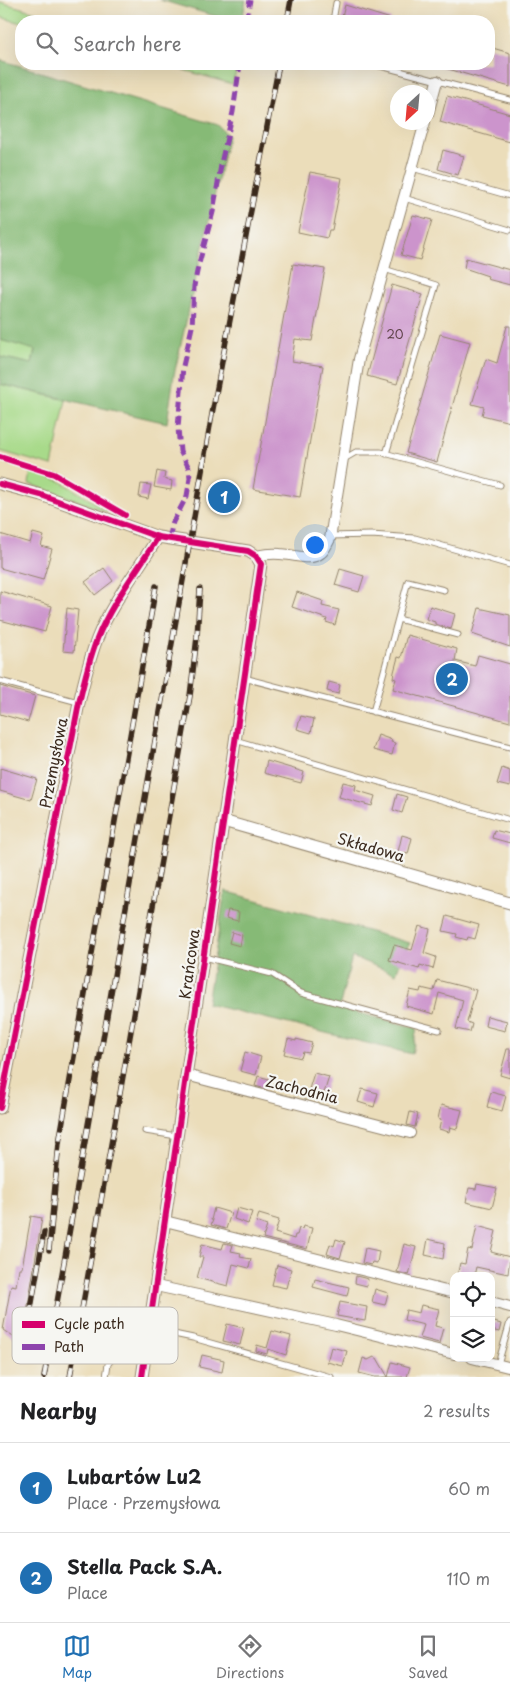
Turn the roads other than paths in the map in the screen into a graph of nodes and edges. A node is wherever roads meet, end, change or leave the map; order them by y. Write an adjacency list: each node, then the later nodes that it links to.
1 (336, 2): 2 (lane)
2 (334, 15)
3 (396, 70): 4 (lane)
4 (437, 81): 5 (street); 6 (lane)
5 (435, 88)
6 (510, 100)
7 (423, 130): 8 (street)
8 (412, 168): 9 (lane); 10 (street)
9 (510, 196)
10 (404, 198): 11 (lane); 12 (street)
11 (510, 230)
12 (384, 269): 13 (lane); 14 (street)
13 (386, 454): 14 (lane); 16 (lane)
14 (343, 459): 17 (street)
15 (0, 484): 18 (street)
16 (500, 485)
17 (330, 536): 19 (street); 20 (lane)
18 (158, 537): 19 (street); 26 (street, Przemysłowa)
19 (256, 556): 24 (street, Krańcowa)
20 (510, 565)
21 (444, 590): 22 (lane)
22 (398, 619): 23 (lane); 27 (lane)
23 (458, 635)
24 (244, 678): 27 (lane); 28 (street, Krańcowa)
25 (0, 680): 26 (lane)
26 (79, 703): 36 (street, Przemysłowa)
27 (373, 712): 29 (lane)
28 (235, 740): 30 (lane); 31 (street, Krańcowa)
29 (510, 747)
30 (510, 820)
31 (223, 821): 32 (street, Składowa); 33 (street, Krańcowa)
32 (510, 903)
33 (203, 957): 34 (lane); 35 (street, Krańcowa)
34 (438, 1030)
35 (186, 1075): 38 (street, Zachodnia); 39 (street, Krańcowa)
36 (0, 1108)
37 (145, 1131): 39 (lane)
38 (410, 1133)
39 (178, 1136): 40 (street, Krańcowa)
40 (165, 1221): 41 (street, Krańcowa); 42 (street)
41 (156, 1286): 44 (street, Krańcowa); 48 (street)
42 (450, 1292)
43 (495, 1303): 45 (street)
44 (153, 1307)
45 (510, 1307)
46 (510, 1322): 52 (lane)
47 (178, 1335): 55 (lane)
48 (450, 1353)
49 (488, 1362): 52 (street)
50 (108, 1364): 53 (lane)
51 (144, 1364): 54 (street, Krańcowa)
52 (503, 1366)
53 (106, 1377)
54 (142, 1377)
55 (331, 1377)

